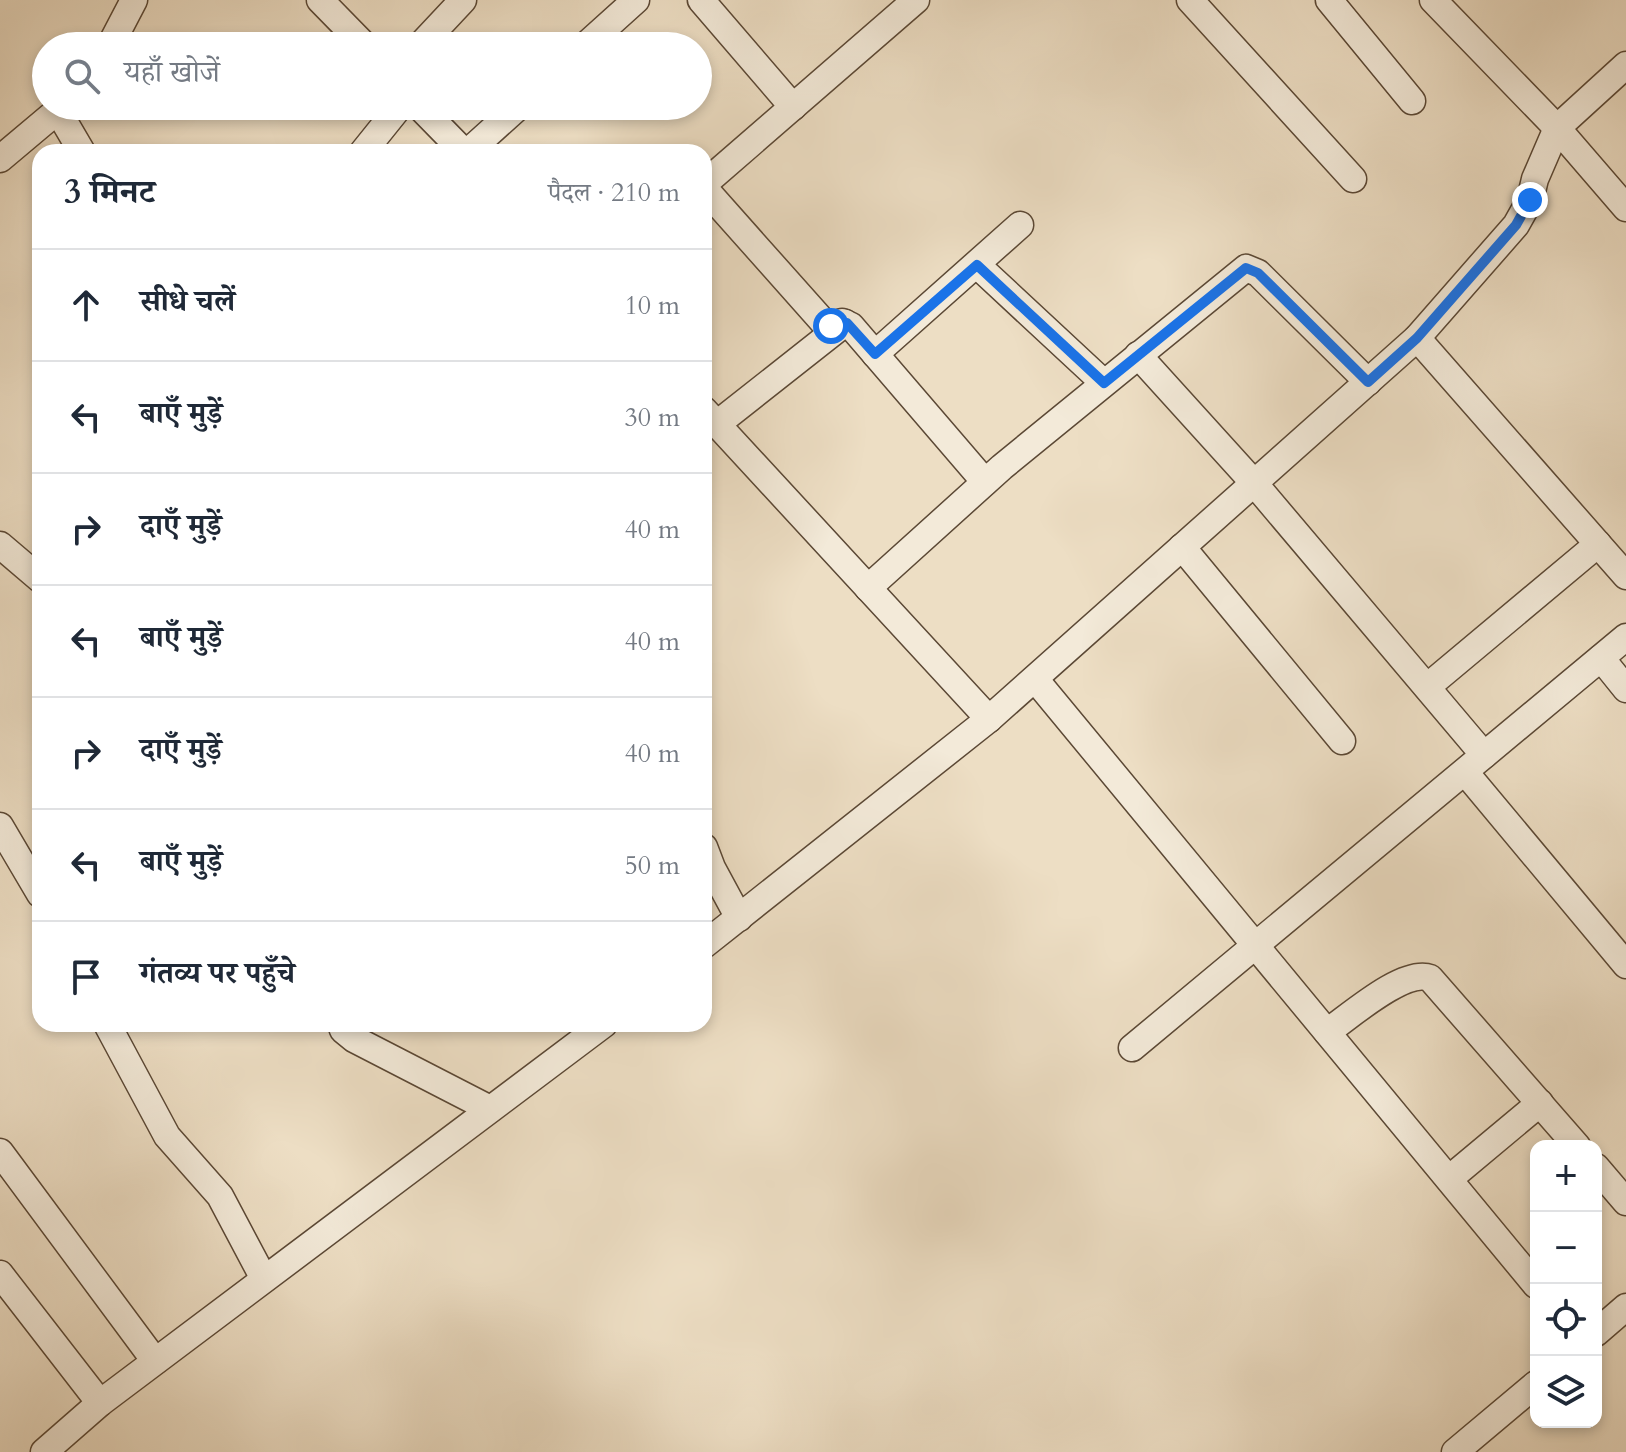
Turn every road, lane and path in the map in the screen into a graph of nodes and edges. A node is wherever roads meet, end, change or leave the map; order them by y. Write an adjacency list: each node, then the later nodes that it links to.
1 (134, 0): 10 (street)
2 (320, 0): 11 (street)
3 (463, 0): 12 (street)
4 (636, 0): 13 (street)
5 (701, 0): 16 (street)
6 (916, 0): 16 (street)
7 (1190, 0): 29 (street)
8 (1329, 0): 15 (street)
9 (1433, 0): 22 (street)
10 (117, 32)
11 (351, 32)
12 (433, 32)
13 (601, 32)
14 (1626, 65): 22 (street)
15 (1412, 101)
16 (793, 107): 28 (street)
17 (46, 120): 27 (street)
18 (66, 120): 23 (street)
19 (389, 120): 24 (street)
20 (433, 120): 25 (street)
21 (503, 120): 26 (street)
22 (1557, 128): 31 (street); 35 (street)
23 (78, 144)
24 (369, 144)
25 (458, 144)
26 (475, 144)
27 (0, 159)
28 (712, 179)
29 (1353, 179)
30 (712, 195): 34 (street)
31 (1626, 208)
32 (1020, 225): 33 (street)
33 (977, 265): 36 (street); 39 (street)
34 (845, 323): 36 (street); 40 (street)
35 (1417, 338): 38 (street); 44 (street)
36 (875, 354): 42 (street)
37 (1138, 355): 38 (street); 39 (street); 43 (street)
38 (1368, 382): 43 (street)
39 (1104, 383): 42 (street)
40 (712, 416)
41 (712, 419): 49 (street)
42 (985, 482): 49 (street)
43 (1254, 483): 46 (street); 53 (street)
44 (1598, 544): 48 (street); 53 (street)
45 (0, 545): 47 (street)
46 (1182, 547): 52 (street); 56 (street)
47 (32, 572)
48 (1626, 576)
49 (868, 588): 55 (street)
50 (1626, 637): 51 (street)
51 (1601, 658): 54 (street); 57 (street)
52 (1035, 679): 55 (street); 63 (street)
53 (1427, 687): 57 (street)
54 (1626, 689)
55 (989, 719): 61 (street)
56 (1342, 741)
57 (1474, 763): 63 (street); 64 (street)
58 (0, 826): 60 (street)
59 (712, 868): 61 (street)
60 (32, 880)
61 (739, 918): 62 (street)
62 (712, 939)
63 (1255, 946): 68 (street); 69 (street)
64 (1626, 965)
65 (111, 1032): 78 (street)
66 (345, 1032): 71 (street)
67 (593, 1032): 71 (street)
68 (1327, 1032): 70 (street); 75 (street)
69 (1132, 1048)
70 (1540, 1103): 72 (street); 75 (street)
71 (490, 1109): 78 (street)
72 (1572, 1140)
73 (0, 1152): 80 (street)
74 (1602, 1174): 76 (street)
75 (1449, 1179): 79 (street)
76 (1626, 1202)
77 (0, 1274): 82 (street)
78 (264, 1279): 80 (street)
79 (1535, 1284)
80 (155, 1361): 82 (street)
81 (1530, 1389): 84 (street)
82 (100, 1403): 83 (street)
83 (44, 1452)
84 (1455, 1452)

